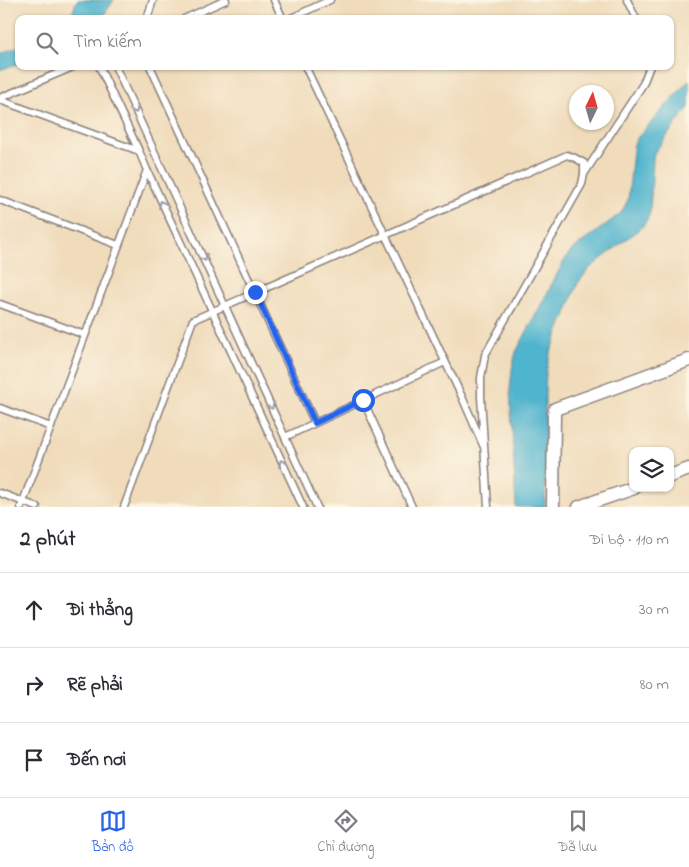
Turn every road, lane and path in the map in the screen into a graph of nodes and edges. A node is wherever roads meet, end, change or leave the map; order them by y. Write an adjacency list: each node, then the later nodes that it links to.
1 (153, 0): 6 (lane)
2 (226, 0): 7 (lane)
3 (274, 0): 8 (lane)
4 (330, 0): 9 (lane)
5 (628, 0): 10 (lane)
6 (148, 15)
7 (193, 15)
8 (281, 15)
9 (298, 15)
10 (634, 15)
11 (65, 70): 17 (lane)
12 (101, 70): 18 (lane)
13 (117, 70): 26 (lane, one-way to 26)
14 (152, 70): 24 (lane)
15 (307, 70): 22 (lane)
16 (648, 70): 20 (lane)
17 (0, 99): 18 (lane)
18 (139, 151): 19 (lane)
19 (147, 170): 23 (lane); 27 (lane, one-way to 19)
20 (584, 174): 22 (lane); 36 (lane)
21 (0, 200): 23 (lane)
22 (385, 235): 24 (lane); 30 (lane)
23 (118, 245): 28 (lane)
24 (255, 292): 26 (lane); 33 (lane)
25 (0, 304): 28 (lane)
26 (226, 305): 27 (lane); 35 (lane, one-way to 35)
27 (212, 311): 43 (lane); 44 (lane, one-way to 27)
28 (85, 335): 34 (lane)
29 (689, 360): 48 (street)
30 (445, 362): 31 (lane); 36 (lane)
31 (363, 400): 33 (lane); 46 (lane)
32 (0, 408): 34 (lane)
33 (315, 423): 35 (lane)
34 (51, 427): 41 (lane)
35 (285, 436): 45 (lane)
36 (485, 450): 47 (lane)
37 (689, 470): 38 (street)
38 (674, 475)
39 (629, 490): 49 (street)
40 (0, 493): 41 (lane)
41 (22, 504): 42 (lane)
42 (38, 507)
43 (124, 507)
44 (303, 507)
45 (318, 507)
46 (412, 507)
47 (488, 507)
48 (553, 507)
49 (579, 507)

